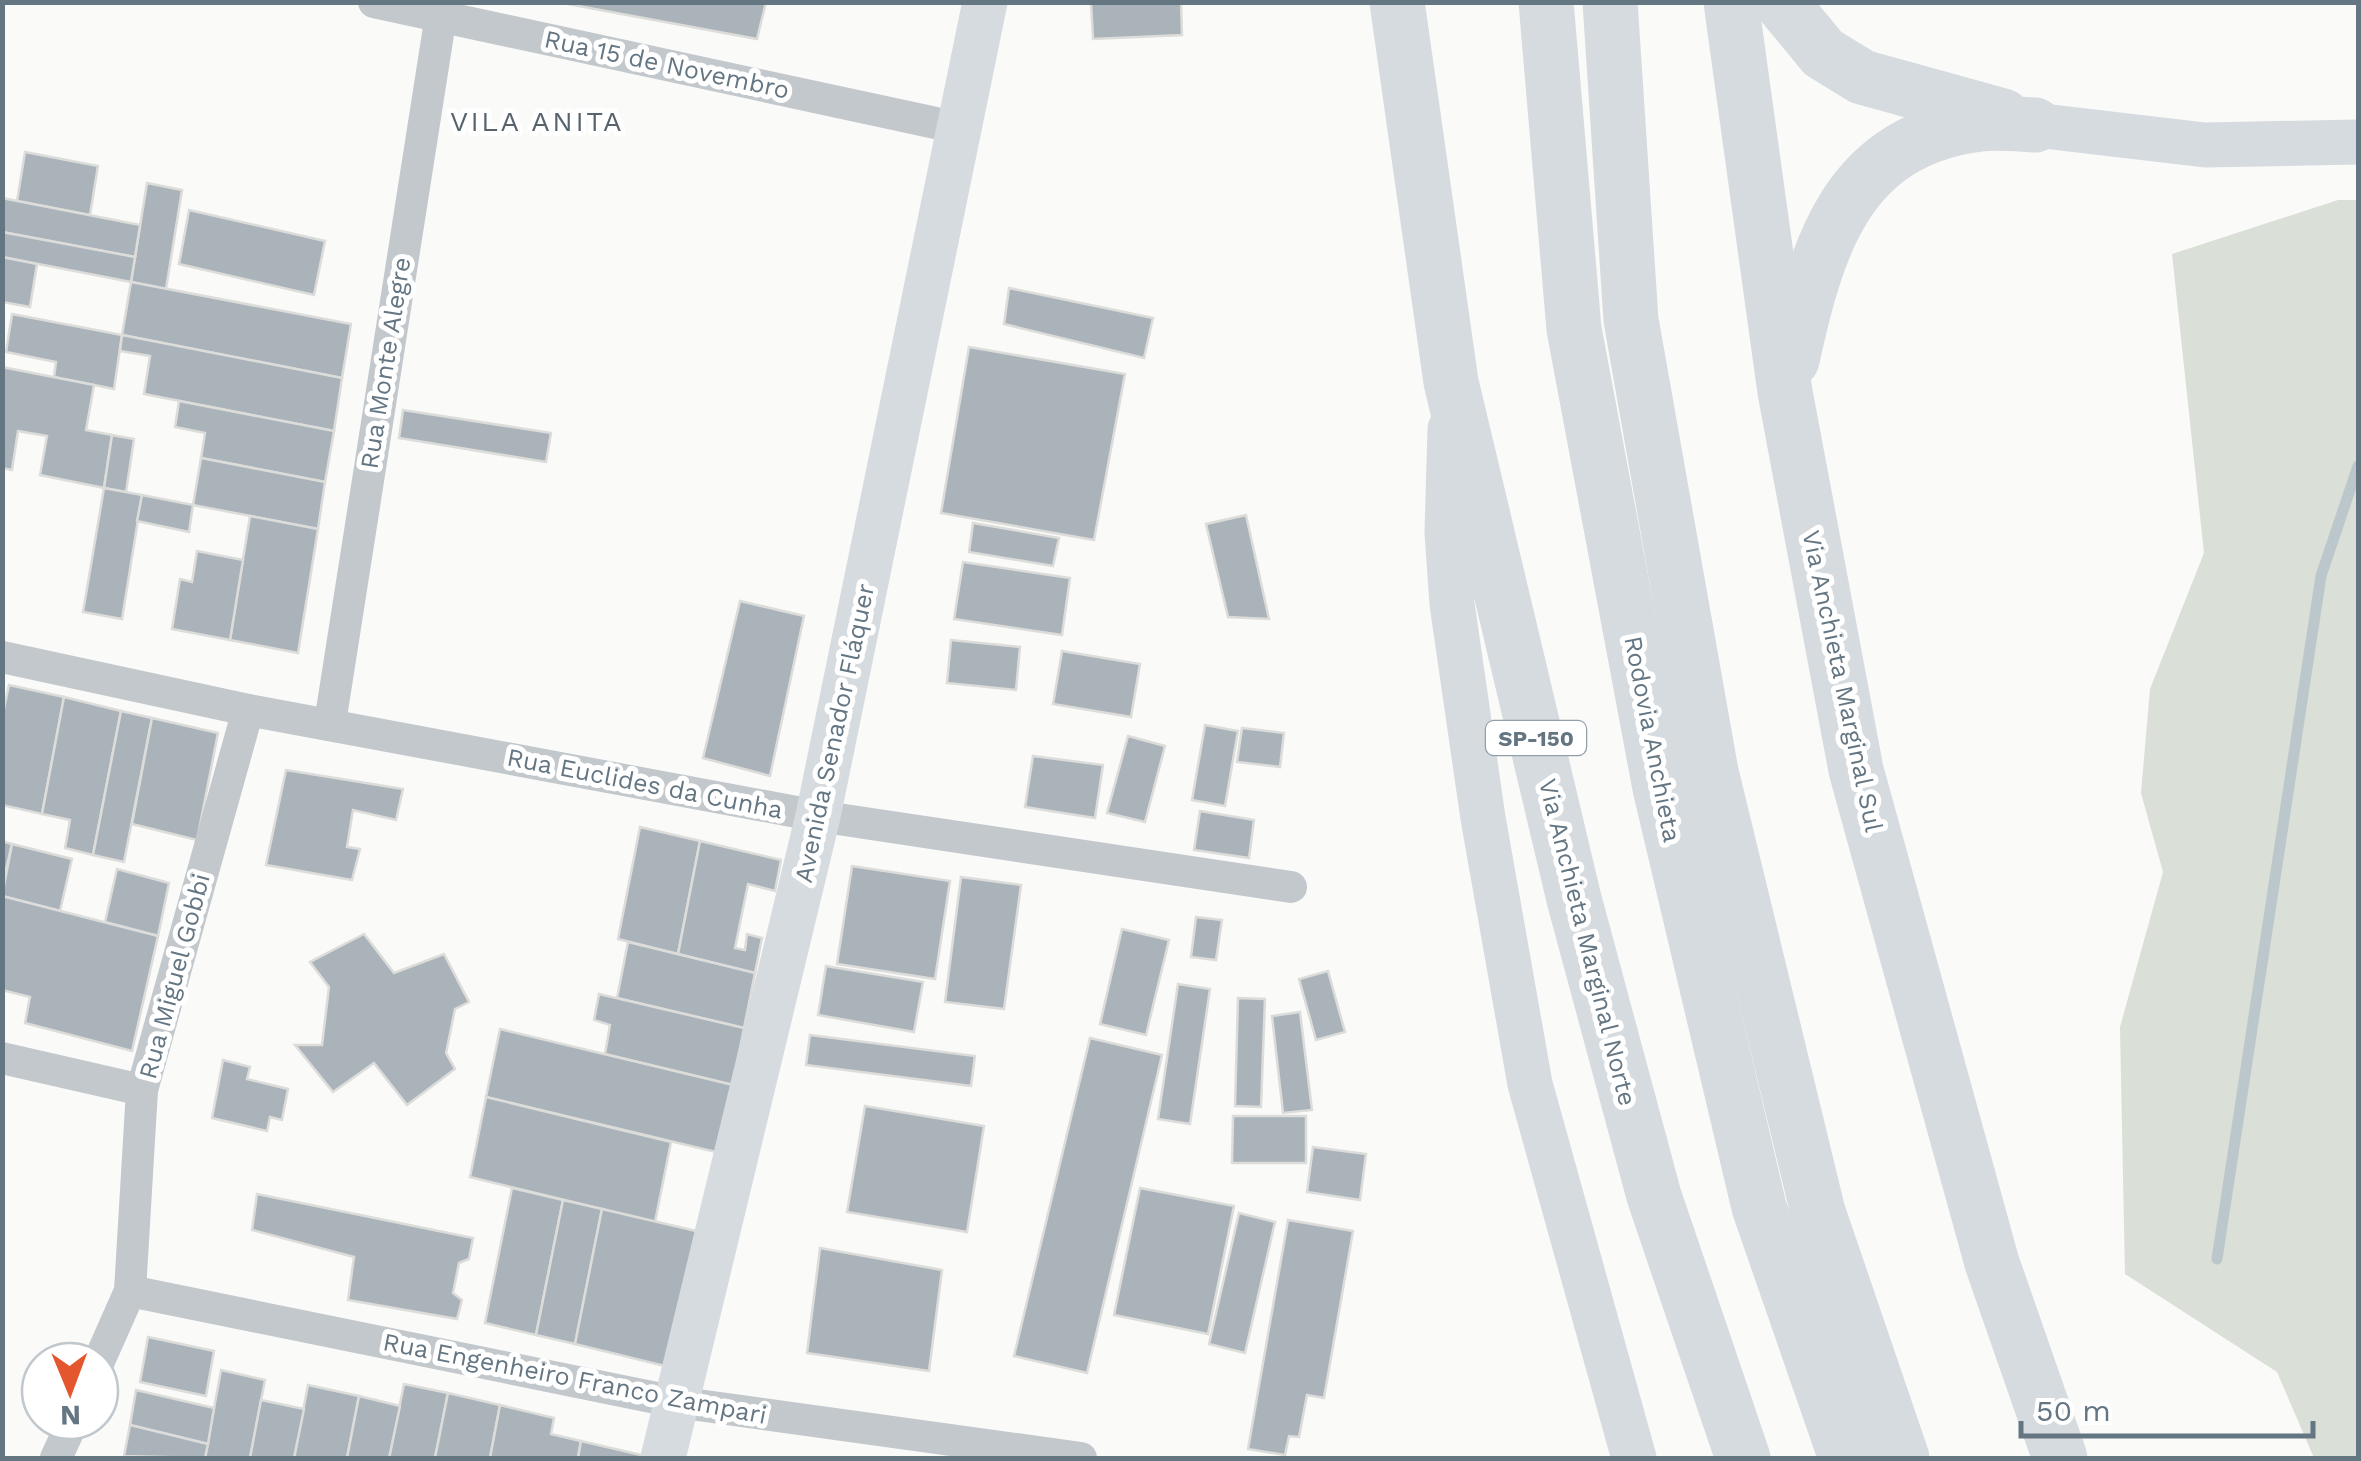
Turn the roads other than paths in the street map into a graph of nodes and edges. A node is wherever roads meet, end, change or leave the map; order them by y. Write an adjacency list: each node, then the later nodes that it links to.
1 (374, 2): 8 (street, Rua 15 de Novembro)
2 (985, 2): 10 (street, Avenida Senador Fláquer)
3 (1397, 2): 12 (highway, Via Anchieta Marginal Norte / SP-150)
4 (1546, 2): 28 (highway, Rodovia Anchieta)
5 (1610, 2): 29 (highway, Rodovia Anchieta)
6 (1731, 2): 13 (highway, Via Anchieta Marginal Sul)
7 (1781, 2): 9 (highway)
8 (442, 9): 10 (street, Rua 15 de Novembro); 16 (street, Rua Monte Alegre)
9 (2034, 125): 11 (street); 13 (highway)
10 (959, 128): 17 (street, Avenida Senador Fláquer)
11 (2358, 142)
12 (1451, 382): 26 (street); 27 (highway, Via Anchieta Marginal Norte / SP-150)
13 (1785, 392): 30 (highway, Via Anchieta Marginal Sul)
14 (2, 657): 15 (street, Rua Euclides da Cunha)
15 (248, 710): 16 (street, Rua Euclides da Cunha); 20 (street, Rua Miguel Gobbi)
16 (330, 723): 17 (street, Rua Euclides da Cunha)
17 (818, 816): 18 (street, Rua Euclides da Cunha); 23 (street, Avenida Senador Fláquer)
18 (1292, 887)
19 (2, 1058): 20 (street)
20 (142, 1090): 21 (street, Rua Miguel Gobbi)
21 (130, 1291): 22 (street, Rua Miguel Gobbi); 23 (street, Rua Engenheiro Franco Zampari)
22 (108, 1341)
23 (676, 1402): 24 (street, Avenida Senador Fláquer); 25 (street, Rua Engenheiro Franco Zampari)
24 (664, 1458)
25 (1081, 1458)
26 (1634, 1458)
27 (1743, 1458)
28 (1846, 1458)
29 (1902, 1458)
30 (2060, 1458)

